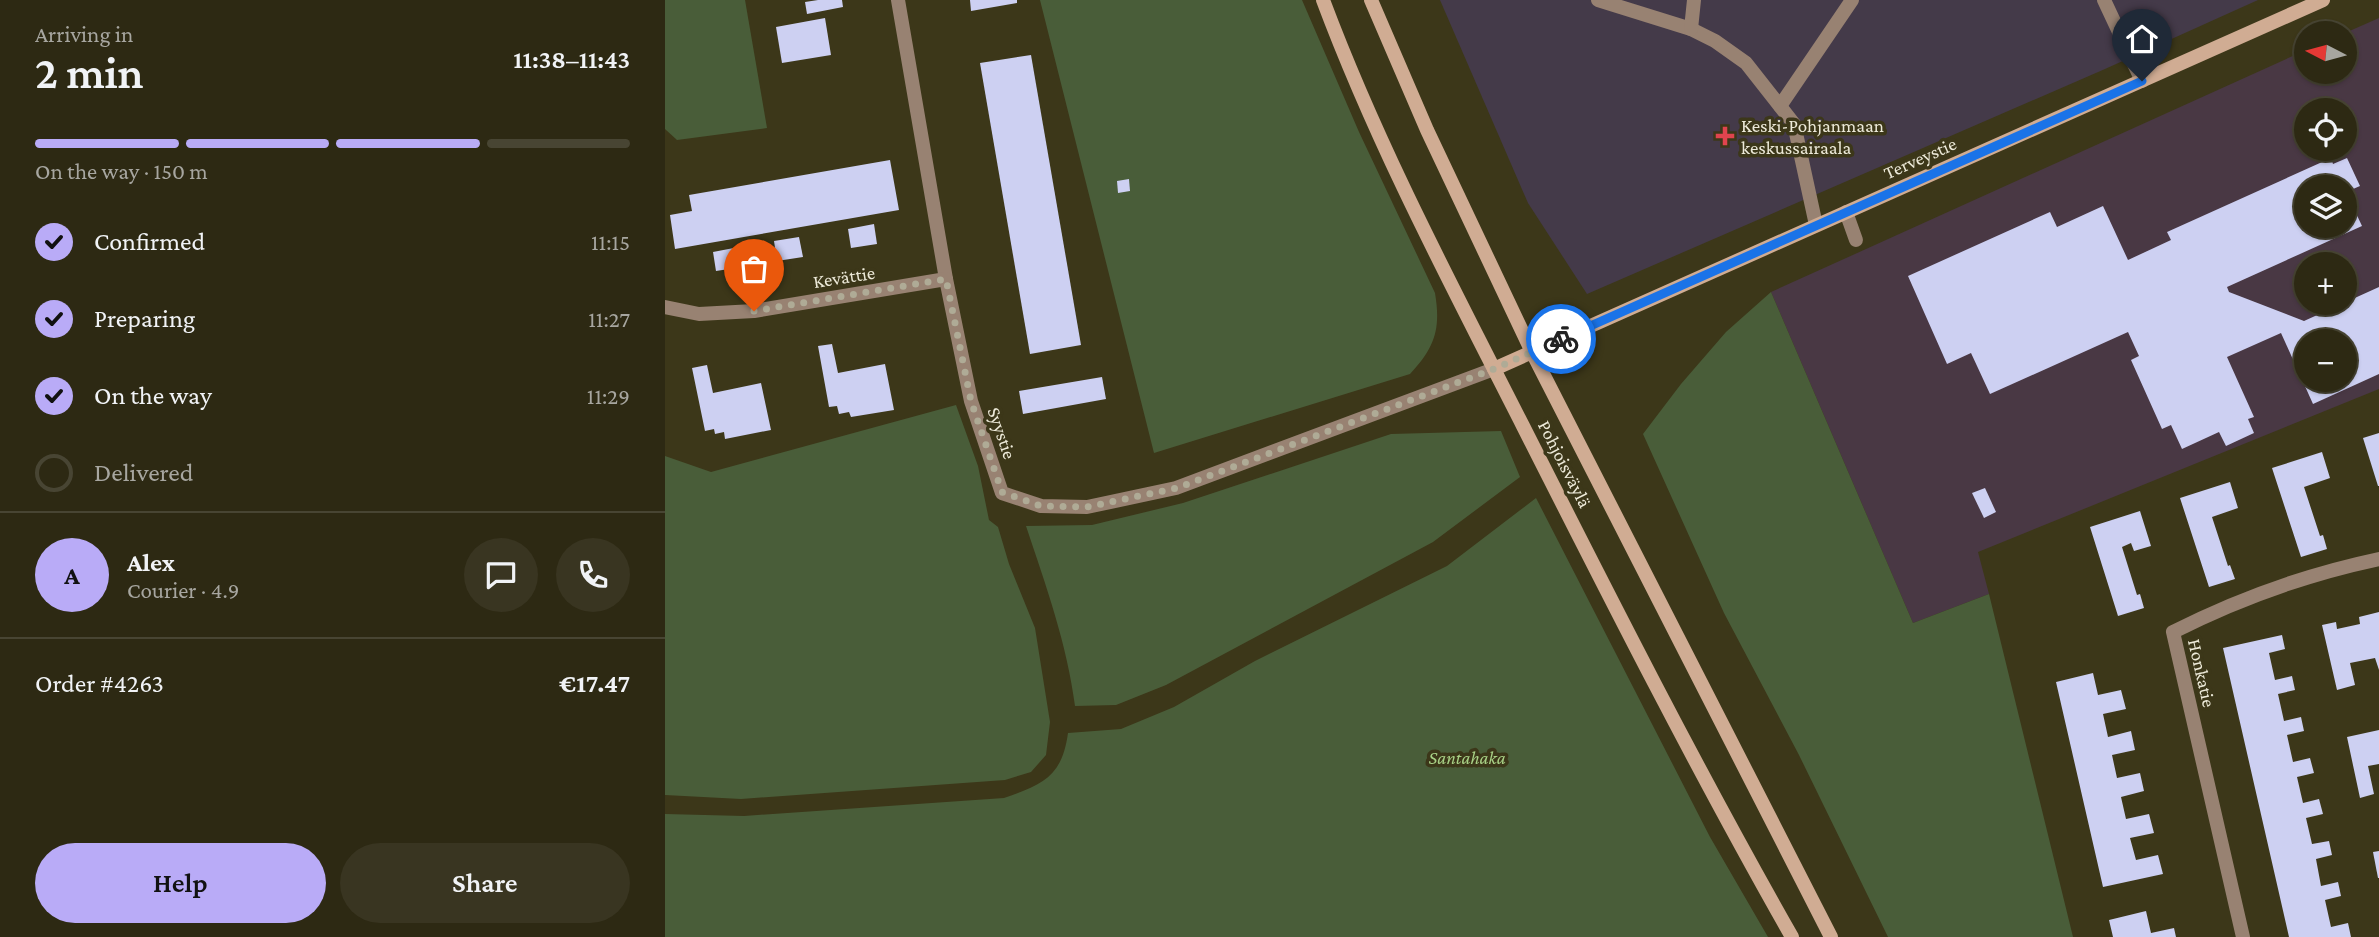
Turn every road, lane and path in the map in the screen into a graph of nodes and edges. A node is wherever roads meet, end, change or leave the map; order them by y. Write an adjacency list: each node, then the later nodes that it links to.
1 (898, 0): 15 (street, Syystie)
2 (1323, 0): 18 (main road, Pohjoisväylä)
3 (1371, 0): 17 (main road, Pohjoisväylä)
4 (1598, 0): 9 (street)
5 (1695, 0): 9 (street)
6 (1852, 0): 11 (street)
7 (2104, 0): 10 (street)
8 (2323, 0): 10 (main road, Terveystie)
9 (1691, 29): 11 (street)
10 (2142, 81): 12 (main road, Terveystie)
11 (1780, 106): 13 (street)
12 (1846, 212): 13 (main road, Terveystie); 14 (street)
13 (1817, 225): 17 (main road, Terveystie)
14 (1856, 240)
15 (946, 279): 16 (street, Kevättie); 18 (street, Syystie)
16 (665, 307)
17 (1532, 352): 18 (main road, Terveystie); 21 (main road, Pohjoisväylä)
18 (1494, 369): 20 (main road, Pohjoisväylä)
19 (2379, 559): 22 (street, Honkatie)
20 (1792, 937)
21 (1831, 937)
22 (2243, 937)

